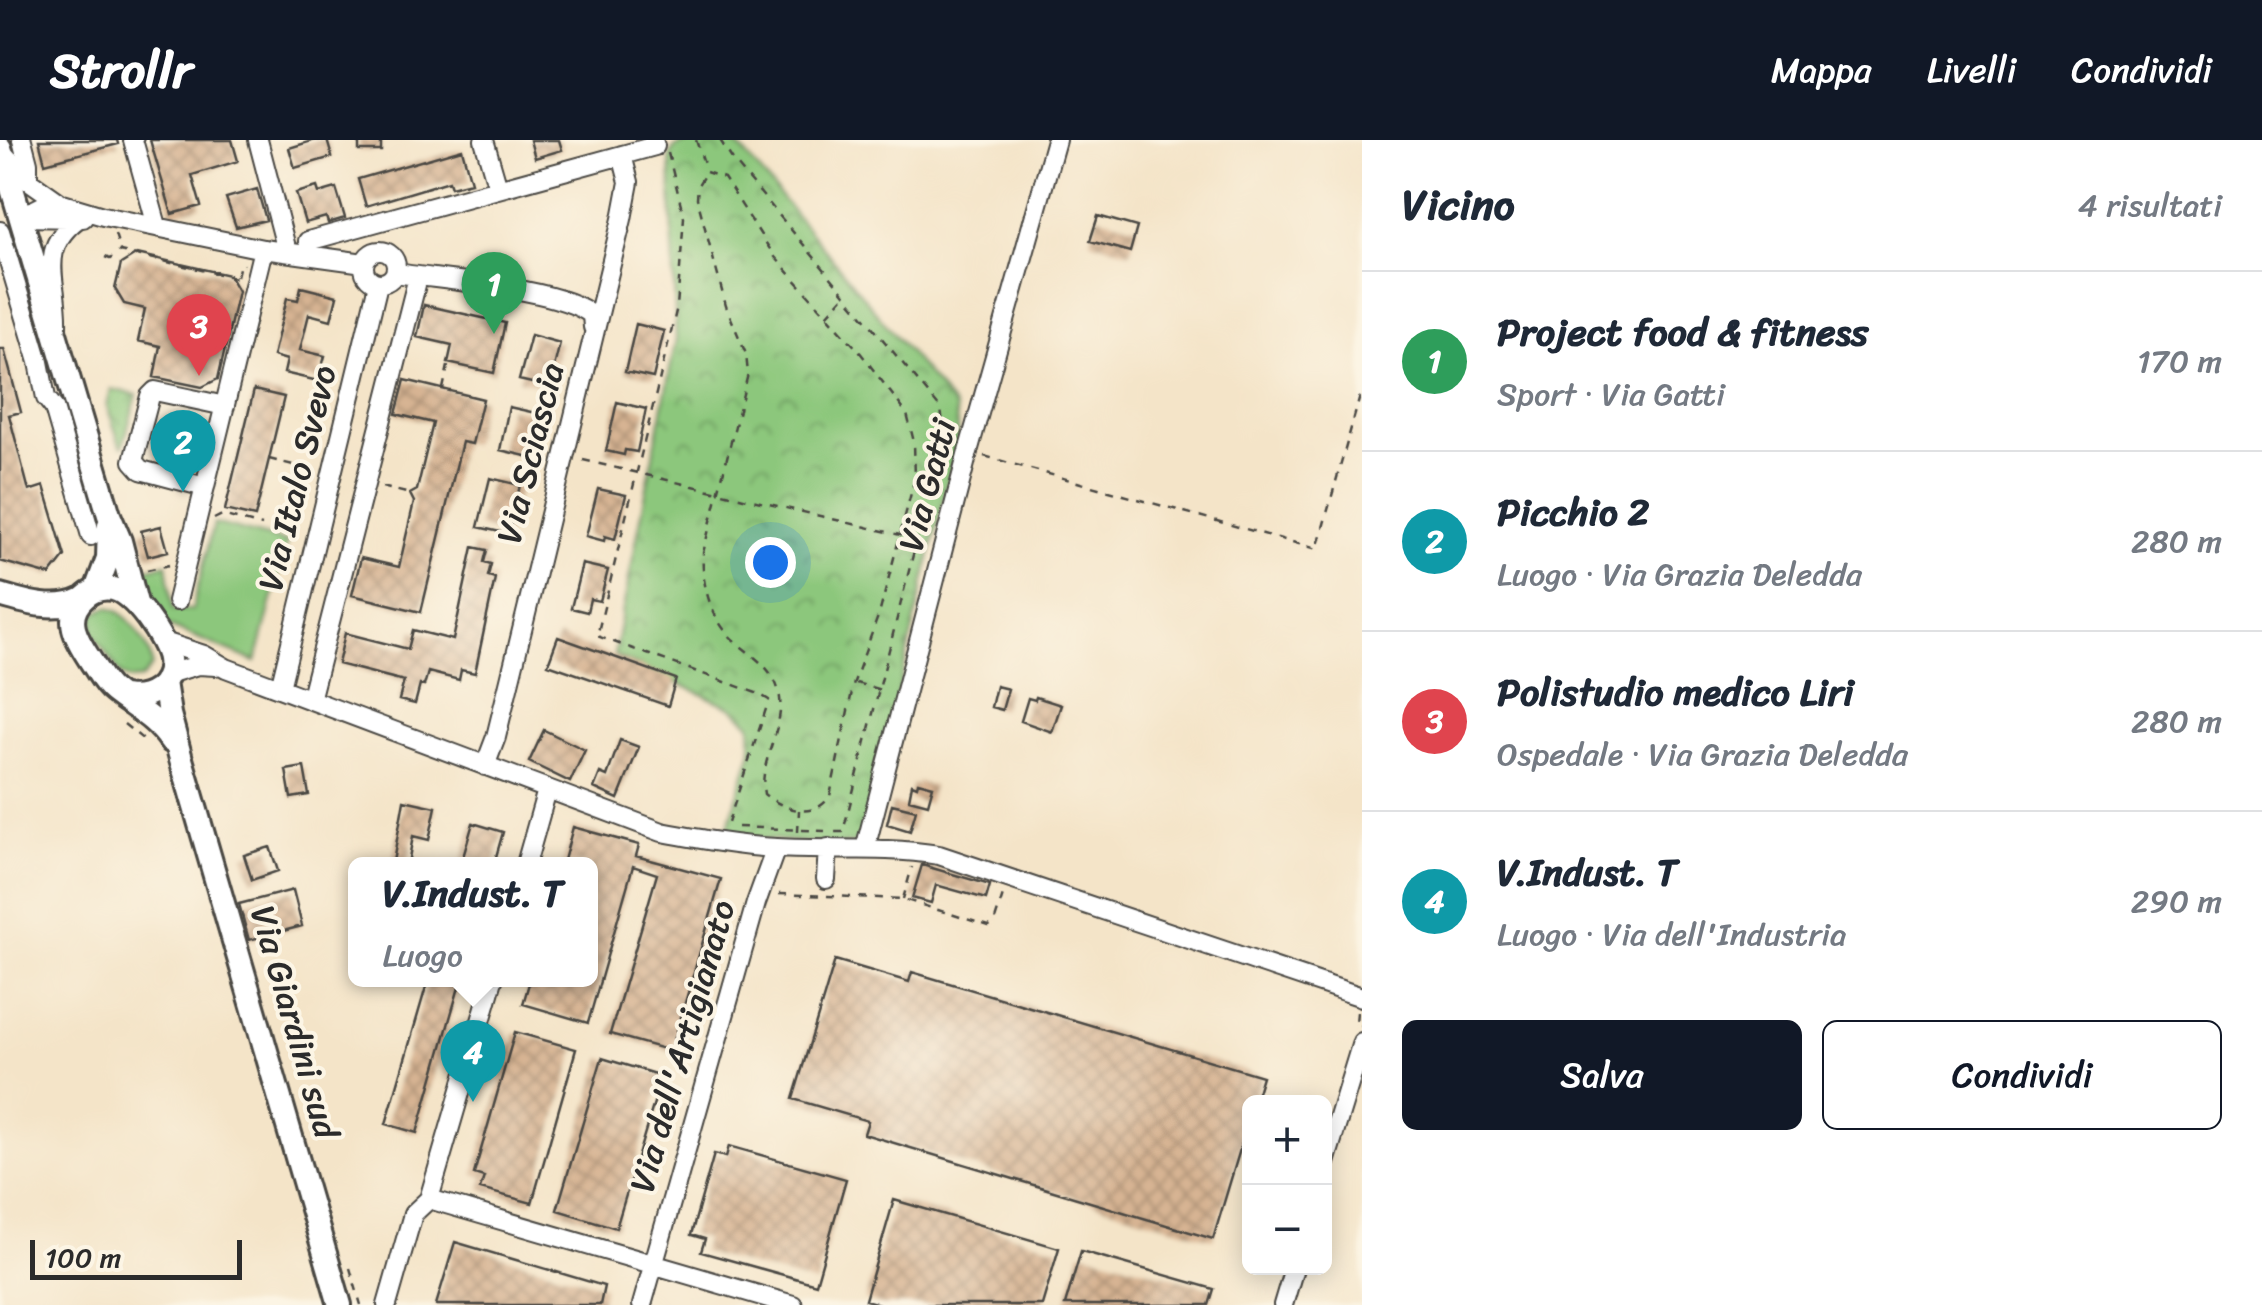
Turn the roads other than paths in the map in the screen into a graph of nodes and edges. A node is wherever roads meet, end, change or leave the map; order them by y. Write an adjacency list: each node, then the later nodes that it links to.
1 (22, 140): 10 (street)
2 (133, 140): 16 (street)
3 (258, 140): 21 (street)
4 (484, 140): 9 (street)
5 (1056, 140): 50 (street, Via Gatti)
6 (0, 149): 10 (main road)
7 (654, 149): 8 (street)
8 (622, 155): 9 (street); 26 (street, Via Sciascia)
9 (498, 188): 14 (street)
10 (14, 189): 11 (street); 13 (main road)
11 (63, 204): 12 (street); 13 (street)
12 (103, 216): 15 (street); 16 (street)
13 (20, 217): 15 (street); 27 (main road)
14 (393, 217): 18 (street); 20 (street)
15 (79, 218): 27 (street)
16 (157, 226): 19 (street)
17 (0, 230): 28 (street)
18 (308, 241)
19 (263, 249): 21 (street); 29 (street)
20 (384, 251): 22 (street); 23 (street)
21 (288, 252): 22 (street)
22 (364, 262): 25 (street)
23 (396, 273): 24 (street); 25 (street)
24 (418, 277): 26 (street); 44 (street)
25 (378, 284): 42 (street, Via Italo Svevo)
26 (593, 330): 46 (street, Via Sciascia)
27 (56, 336): 28 (main road)
28 (65, 405): 31 (main road); 32 (street)
29 (225, 406): 30 (street); 30 (street)
30 (205, 487): 35 (street)
31 (109, 516): 33 (main road); 36 (main road)
32 (91, 536)
33 (90, 594): 36 (main road); 37 (main road); 38 (main road)
34 (0, 595): 37 (main road)
35 (177, 601)
36 (136, 603): 39 (main road)
37 (34, 605): 38 (main road)
38 (76, 638): 43 (main road)
39 (161, 641): 40 (street); 41 (main road)
40 (226, 668): 41 (street); 42 (street)
41 (166, 678): 43 (main road); 45 (main road, Via Giardini sud)
42 (280, 688): 44 (street)
43 (124, 697): 45 (main road)
44 (310, 700): 46 (street)
45 (181, 759): 60 (main road, Via Giardini sud)
46 (485, 766): 47 (street)
47 (547, 790): 48 (street); 51 (street)
48 (776, 848): 49 (street); 58 (street, Via dell'Artigianato)
49 (828, 848): 50 (street); 52 (street)
50 (865, 849): 54 (street)
51 (528, 857)
52 (826, 878)
53 (492, 987): 57 (street)
54 (1362, 997)
55 (1362, 1042): 56 (street)
56 (1332, 1140)
57 (429, 1199): 58 (street); 61 (street)
58 (652, 1263): 62 (street, Via dell'Artigianato); 63 (street)
59 (1292, 1275): 64 (street)
60 (340, 1305)
61 (388, 1305)
62 (642, 1305)
63 (792, 1305)
64 (1282, 1305)

